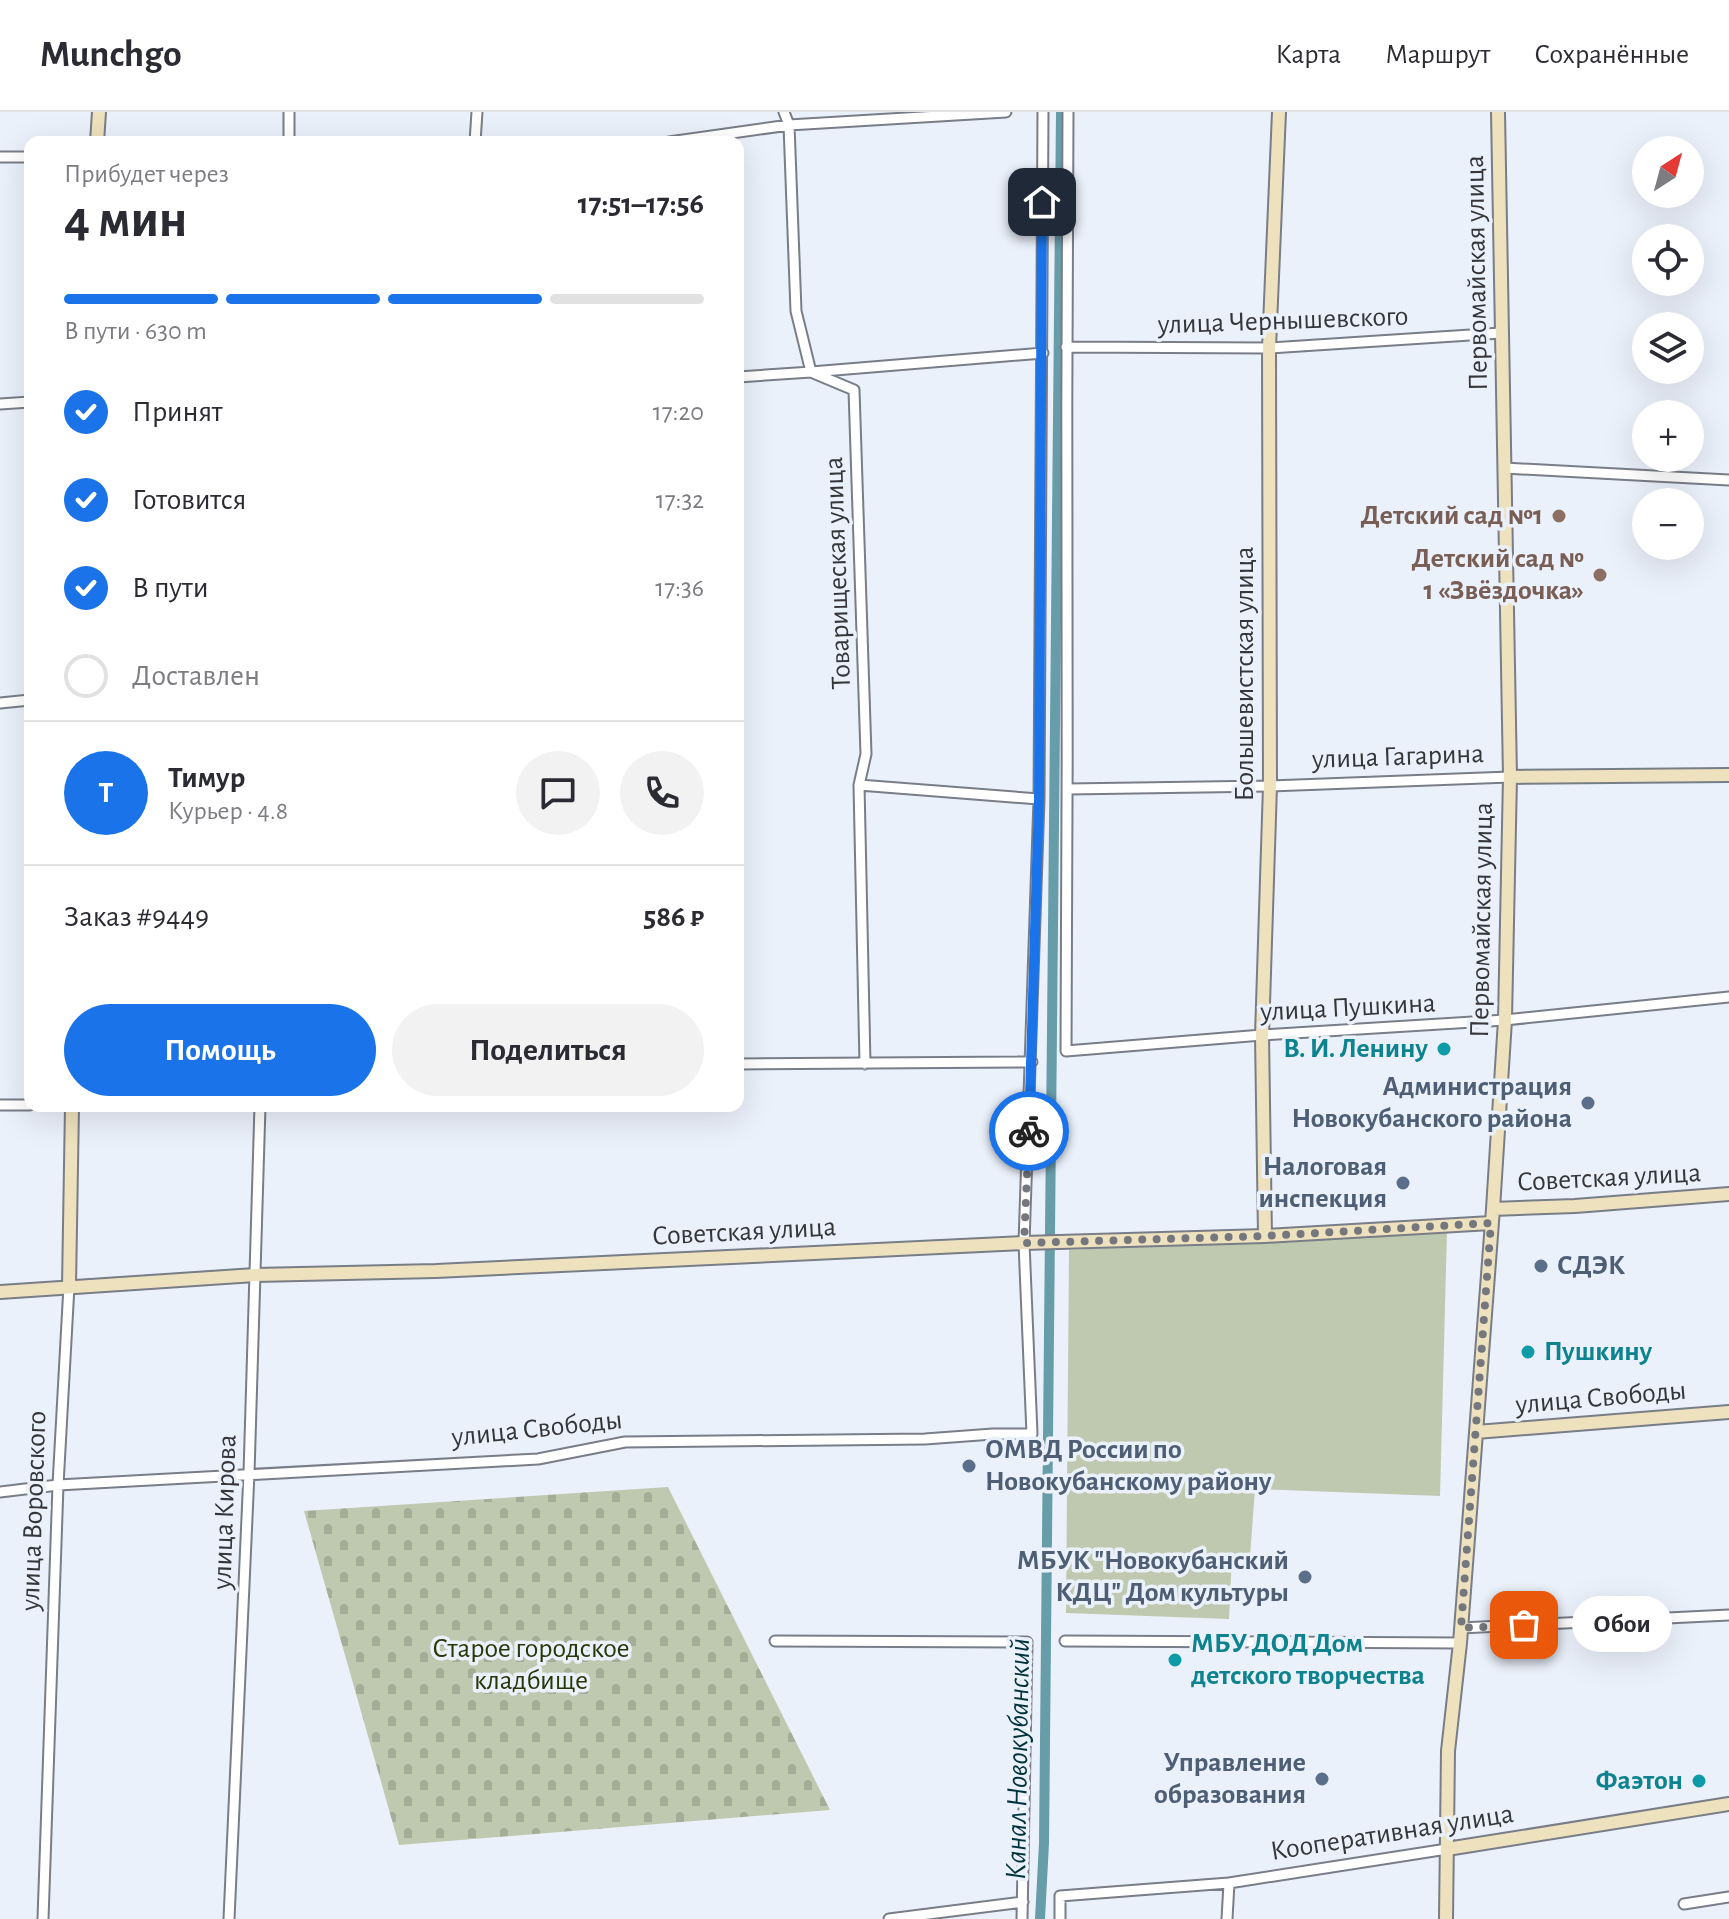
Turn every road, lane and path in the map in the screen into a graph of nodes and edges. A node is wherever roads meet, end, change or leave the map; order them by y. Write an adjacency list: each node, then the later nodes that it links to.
1 (99, 112): 11 (main road)
2 (289, 112): 12 (street)
3 (477, 112): 13 (street)
4 (784, 112): 10 (street)
5 (1006, 112): 10 (street)
6 (1043, 112): 20 (street)
7 (1068, 112): 18 (street)
8 (1279, 112): 19 (main road, Большевистская улица)
9 (1498, 112): 17 (main road, Первомайская улица)
10 (789, 125): 14 (street); 21 (street)
11 (97, 136)
12 (289, 136)
13 (475, 136)
14 (711, 136)
15 (0, 157): 16 (street)
16 (24, 157)
17 (1501, 333): 19 (street, улица Чернышевского); 25 (main road, Первомайская улица)
18 (1066, 347): 19 (street, улица Чернышевского); 33 (street)
19 (1269, 348): 32 (main road, Большевистская улица)
20 (1042, 353): 21 (street); 34 (street)
21 (811, 372): 22 (street); 31 (street, Товарищеская улица)
22 (744, 377)
23 (24, 402): 24 (street)
24 (0, 404)
25 (1504, 468): 26 (street); 30 (main road, Первомайская улица)
26 (1729, 480)
27 (24, 701): 28 (street)
28 (0, 703)
29 (1729, 775): 30 (main road, улица Гагарина)
30 (1510, 777): 32 (street, улица Гагарина); 36 (main road, Первомайская улица)
31 (859, 785): 34 (street); 40 (street, Товарищеская улица)
32 (1270, 786): 33 (street, улица Гагарина); 37 (main road, Большевистская улица)
33 (1068, 789): 37 (street, улица Пушкина)
34 (1039, 799): 38 (street)
35 (1729, 997): 36 (street, улица Пушкина)
36 (1505, 1020): 37 (street, улица Пушкина); 46 (main road, Первомайская улица)
37 (1262, 1035): 48 (main road, Большевистская улица)
38 (1032, 1062): 40 (street); 49 (street)
39 (744, 1064): 40 (street)
40 (865, 1064)
41 (0, 1105): 42 (street)
42 (24, 1105)
43 (72, 1112): 51 (main road, улица Воровского)
44 (260, 1112): 50 (street, улица Кирова)
45 (1729, 1194): 46 (main road, Советская улица)
46 (1493, 1209): 47 (main road, Первомайская улица)
47 (1491, 1223): 48 (main road, Советская улица); 54 (main road, Первомайская улица)
48 (1265, 1236): 49 (main road, Советская улица)
49 (1024, 1243): 50 (main road, Советская улица); 55 (street, улица Свободы)
50 (255, 1275): 51 (main road, Советская улица); 55 (street, улица Кирова)
51 (69, 1286): 52 (main road, Советская улица); 56 (street, улица Воровского)
52 (0, 1292)
53 (1729, 1412): 54 (main road, улица Свободы)
54 (1476, 1432): 59 (main road, Первомайская улица)
55 (249, 1473): 56 (street, улица Свободы); 70 (street, улица Кирова)
56 (58, 1485): 57 (street, улица Свободы); 69 (street, улица Воровского)
57 (0, 1492)
58 (1729, 1615): 59 (street)
59 (1461, 1628): 62 (main road, Первомайская улица)
60 (775, 1641): 67 (street)
61 (1065, 1641): 62 (street)
62 (1460, 1643): 64 (main road, Первомайская улица)
63 (1729, 1804): 64 (main road, Кооперативная улица)
64 (1447, 1849): 65 (street, Кооперативная улица); 75 (main road, Первомайская улица)
65 (1229, 1883): 73 (street, Кооперативная улица); 74 (street)
66 (1729, 1897): 68 (street)
67 (1023, 1902): 71 (street); 72 (street)
68 (1684, 1904)
69 (43, 1919)
70 (229, 1919)
71 (889, 1919)
72 (1022, 1919)
73 (1060, 1919)
74 (1227, 1919)
75 (1446, 1919)

